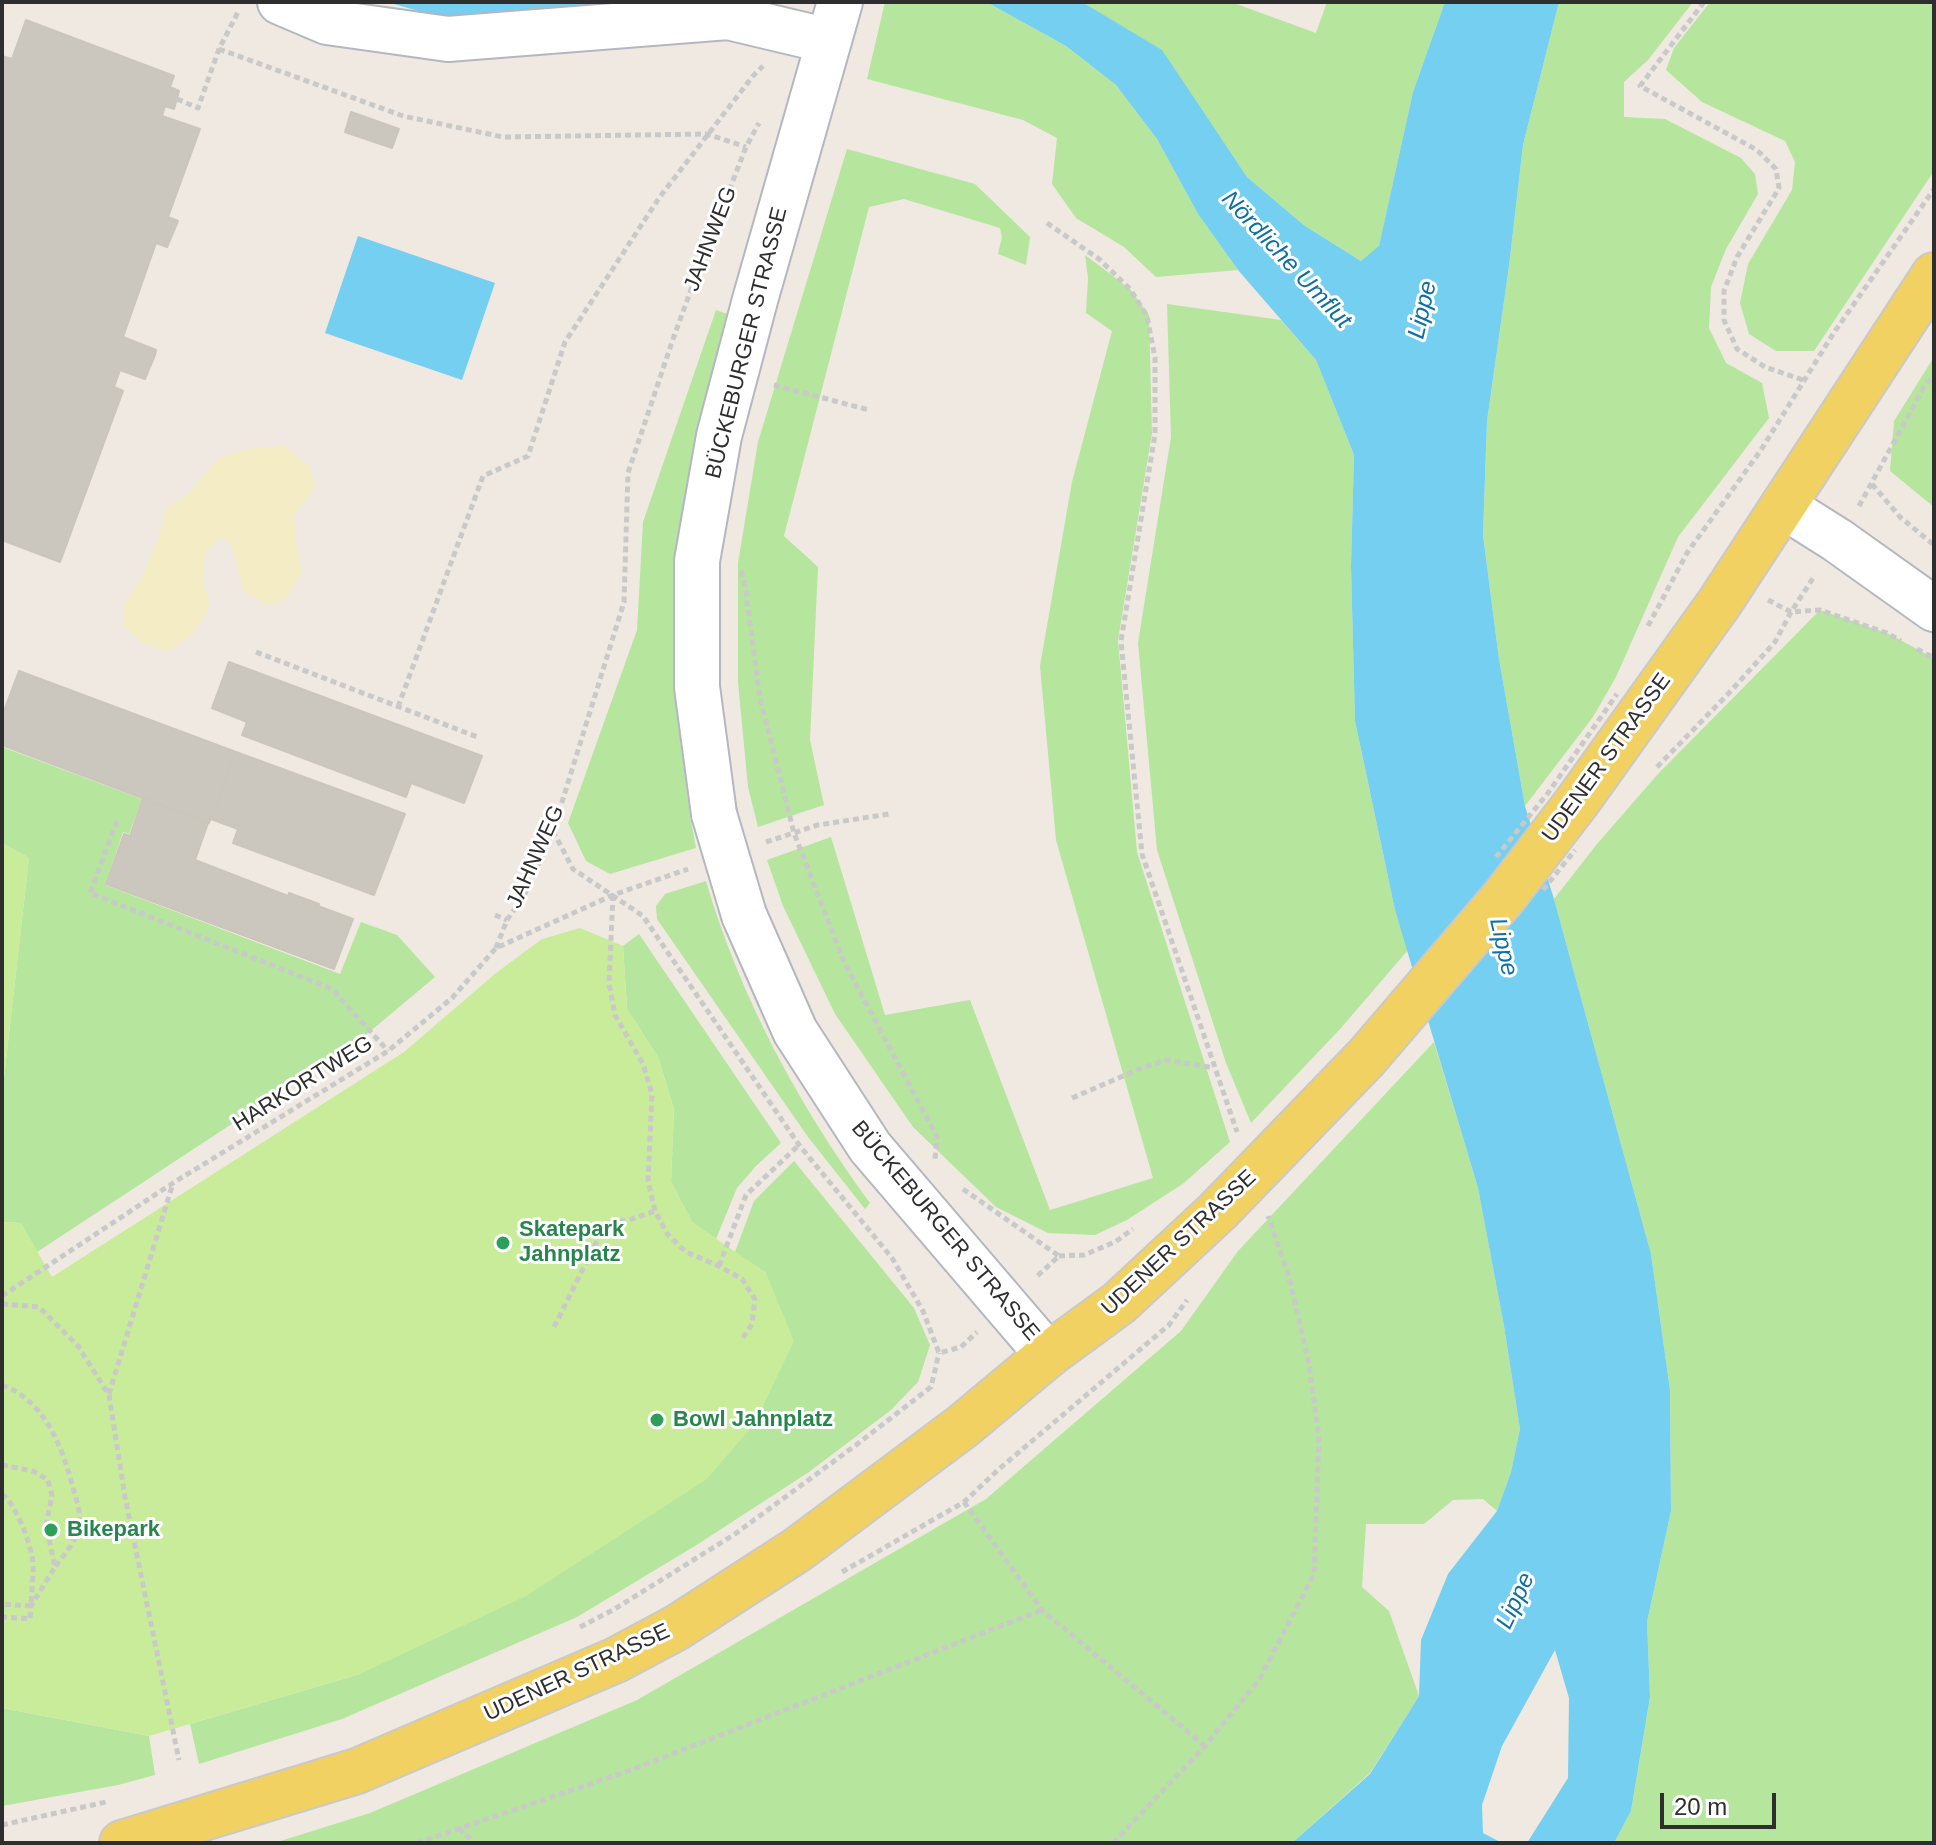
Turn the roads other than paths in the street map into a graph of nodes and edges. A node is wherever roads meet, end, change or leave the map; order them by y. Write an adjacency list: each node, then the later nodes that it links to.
1 (280, 2): 2 (street)
2 (826, 22): 6 (street, BÜCKEBURGER STRASSE, bridge)
3 (1934, 275): 4 (main road, UDENER STRASSE)
4 (1783, 506): 5 (street); 6 (main road, UDENER STRASSE, bridge)
5 (1934, 609)
6 (1048, 1355): 7 (main road, UDENER STRASSE)
7 (122, 1843)

